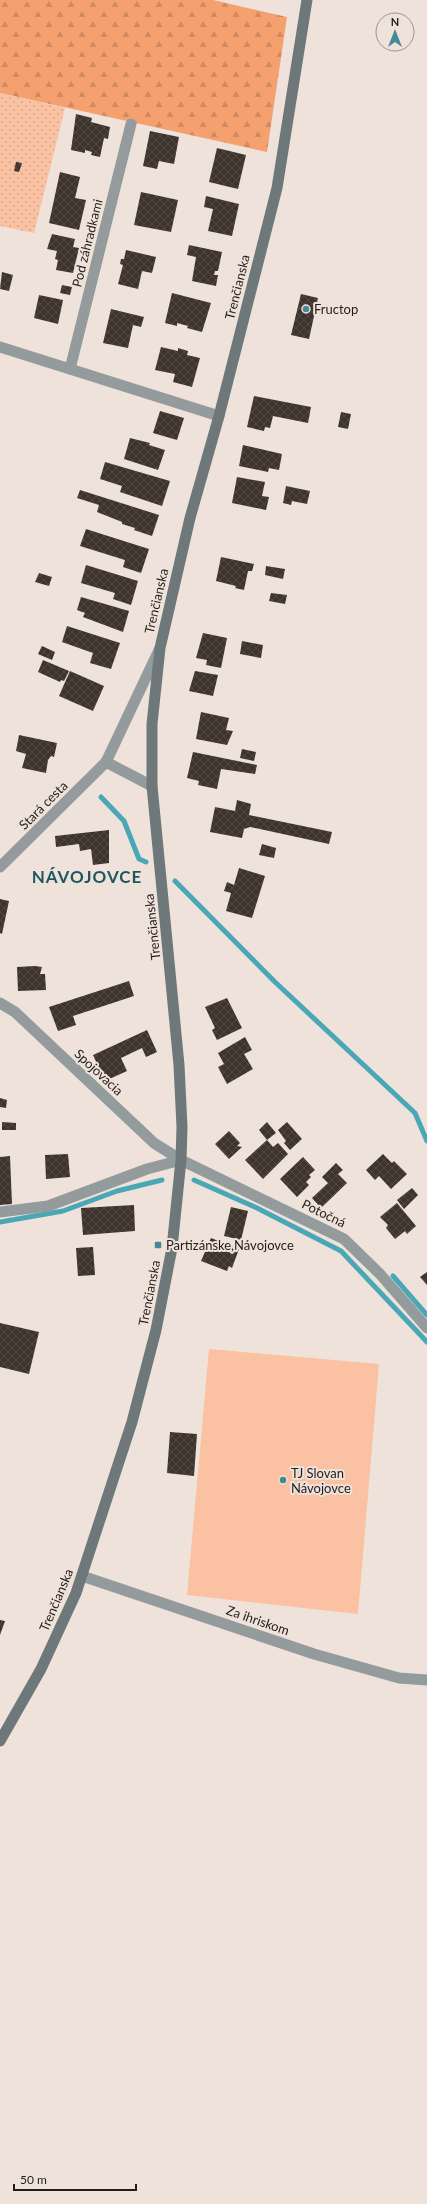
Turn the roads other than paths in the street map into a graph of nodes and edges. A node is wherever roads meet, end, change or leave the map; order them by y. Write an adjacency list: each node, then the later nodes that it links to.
1 (308, 0): 5 (main road, Trenčianska)
2 (130, 124): 4 (street, Pod záhradkami)
3 (0, 347): 4 (street)
4 (70, 369): 5 (street)
5 (219, 416): 6 (main road, Trenčianska)
6 (160, 648): 7 (street, Stará cesta); 8 (main road, Trenčianska)
7 (106, 762): 8 (street); 9 (street, Stará cesta)
8 (152, 786): 11 (main road, Trenčianska)
9 (0, 867)
10 (0, 1003): 11 (street, Spojovacia)
11 (181, 1160): 12 (street); 13 (street, Potočná); 14 (main road, Trenčianska)
12 (0, 1212)
13 (427, 1328)
14 (82, 1576): 15 (street, Za ihriskom); 16 (main road, Trenčianska)
15 (427, 1680)
16 (0, 1740)

